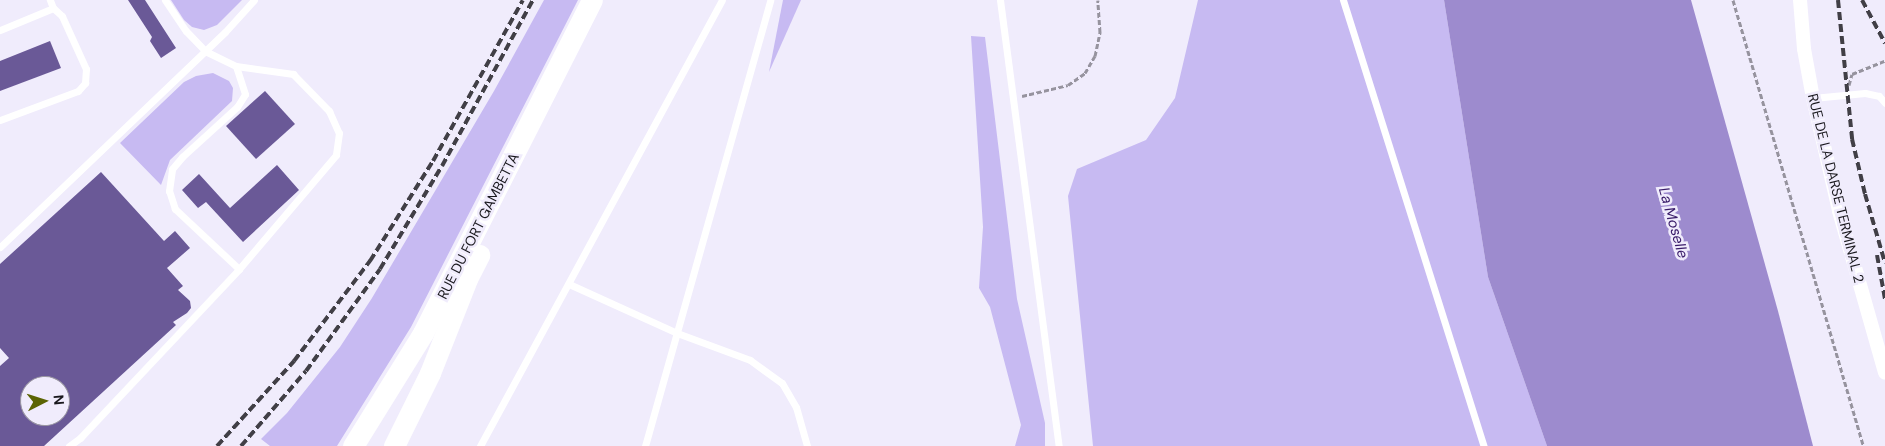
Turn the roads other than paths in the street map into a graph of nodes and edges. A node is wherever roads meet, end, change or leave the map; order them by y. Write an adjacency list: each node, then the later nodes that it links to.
1 (50, 0): 10 (lane)
2 (166, 0): 12 (lane)
3 (254, 0): 12 (lane)
4 (592, 0): 15 (main road, RUE DU FORT GAMBETTA)
5 (722, 0): 20 (lane)
6 (770, 0): 21 (lane)
7 (1000, 0): 29 (lane)
8 (1343, 0): 30 (lane)
9 (1800, 0): 14 (street, RUE DE LA DARSE TERMINAL 2)
10 (53, 8): 11 (lane); 17 (lane)
11 (0, 29)
12 (205, 51): 13 (lane); 18 (lane)
13 (236, 66): 19 (lane); 19 (lane)
14 (1813, 98): 16 (lane); 22 (street, RUE DE LA DARSE TERMINAL 2)
15 (542, 100): 24 (main road, RUE DU FORT GAMBETTA); 25 (main road)
16 (1885, 103)
17 (0, 120)
18 (0, 247)
19 (239, 269): 23 (lane)
20 (569, 284): 21 (lane); 26 (lane)
21 (677, 333): 27 (lane); 28 (lane)
22 (1885, 373)
23 (69, 446)
24 (353, 446)
25 (394, 446)
26 (480, 446)
27 (645, 446)
28 (807, 446)
29 (1059, 446)
30 (1484, 446)

